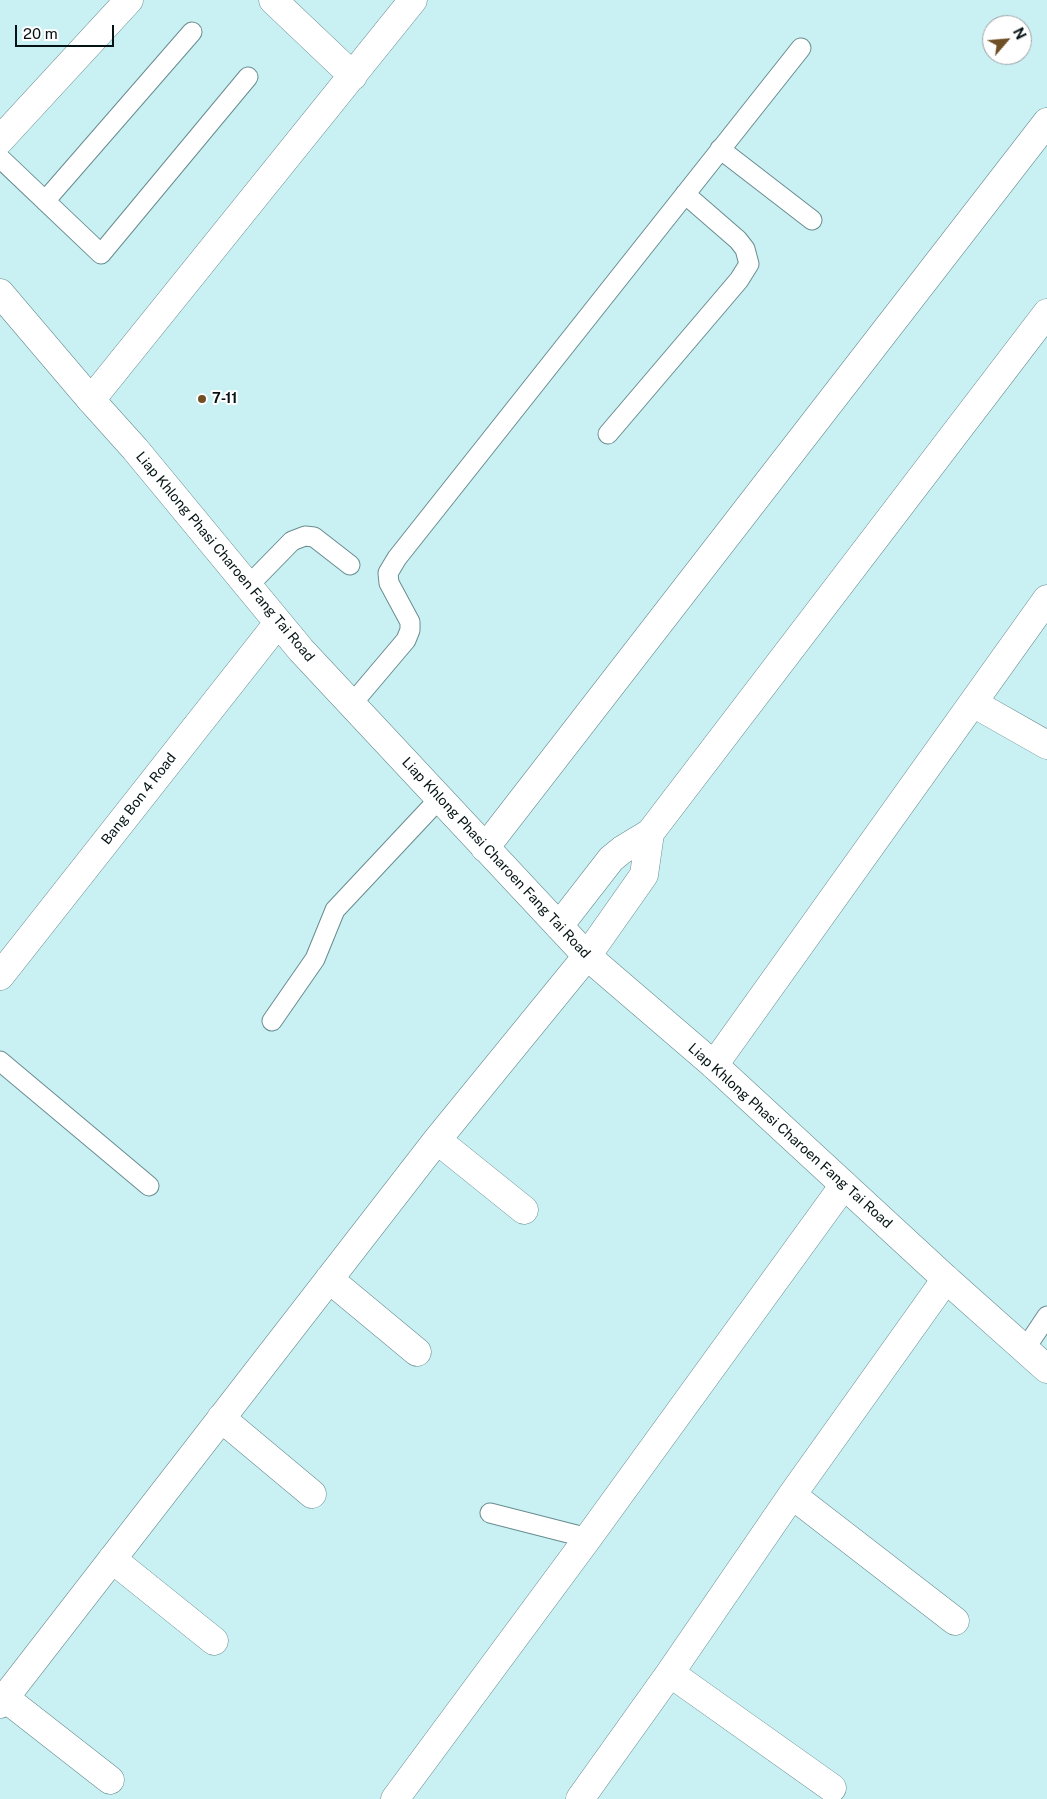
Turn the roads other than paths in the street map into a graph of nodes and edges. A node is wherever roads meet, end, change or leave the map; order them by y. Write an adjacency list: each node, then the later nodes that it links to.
1 (129, 0): 9 (street)
2 (273, 0): 6 (street)
3 (413, 0): 6 (street)
4 (192, 32): 13 (lane)
5 (801, 48): 10 (lane)
6 (353, 76): 17 (street)
7 (248, 77): 13 (lane)
8 (1047, 122): 28 (street)
9 (0, 140)
10 (720, 150): 12 (lane); 14 (lane)
11 (0, 158): 13 (lane)
12 (685, 194): 18 (lane); 24 (lane)
13 (45, 201)
14 (812, 220)
15 (0, 293): 17 (street, Liap Khlong Phasi Charoen Fang Tai Road)
16 (1047, 313): 27 (street)
17 (92, 400): 20 (street, Liap Khlong Phasi Charoen Fang Tai Road)
18 (608, 434)
19 (350, 565): 20 (lane)
20 (248, 586): 22 (street, Liap Khlong Phasi Charoen Fang Tai Road)
21 (1047, 599): 23 (street)
22 (278, 623): 24 (street, Liap Khlong Phasi Charoen Fang Tai Road); 31 (street, Bang Bon 4 Road)
23 (973, 702): 25 (street); 34 (street)
24 (351, 705): 26 (street, Liap Khlong Phasi Charoen Fang Tai Road)
25 (1047, 745)
26 (440, 799): 28 (street, Liap Khlong Phasi Charoen Fang Tai Road); 32 (lane)
27 (650, 834): 29 (street); 30 (street)
28 (485, 848): 29 (street, Liap Khlong Phasi Charoen Fang Tai Road)
29 (560, 926): 30 (street, Liap Khlong Phasi Charoen Fang Tai Road)
30 (587, 956): 34 (street, Liap Khlong Phasi Charoen Fang Tai Road); 35 (street)
31 (0, 976)
32 (272, 1021)
33 (0, 1061): 37 (lane)
34 (714, 1065): 36 (street, Liap Khlong Phasi Charoen Fang Tai Road)
35 (437, 1140): 38 (street); 39 (street)
36 (844, 1185): 40 (street, Liap Khlong Phasi Charoen Fang Tai Road); 49 (street)
37 (149, 1186)
38 (524, 1210)
39 (329, 1279): 43 (street); 45 (street)
40 (946, 1279): 42 (street, Liap Khlong Phasi Charoen Fang Tai Road); 47 (street)
41 (1047, 1316): 42 (lane)
42 (1025, 1349): 44 (street, Liap Khlong Phasi Charoen Fang Tai Road)
43 (417, 1352)
44 (1047, 1369)
45 (221, 1418): 46 (street); 50 (street)
46 (312, 1494)
47 (792, 1495): 51 (street); 53 (street)
48 (490, 1513): 49 (lane)
49 (588, 1538): 57 (street)
50 (112, 1559): 52 (street); 54 (street)
51 (955, 1621)
52 (214, 1641)
53 (670, 1673): 56 (street); 58 (street)
54 (2, 1701): 55 (street)
55 (110, 1780)
56 (832, 1788)
57 (395, 1799)
58 (580, 1799)

